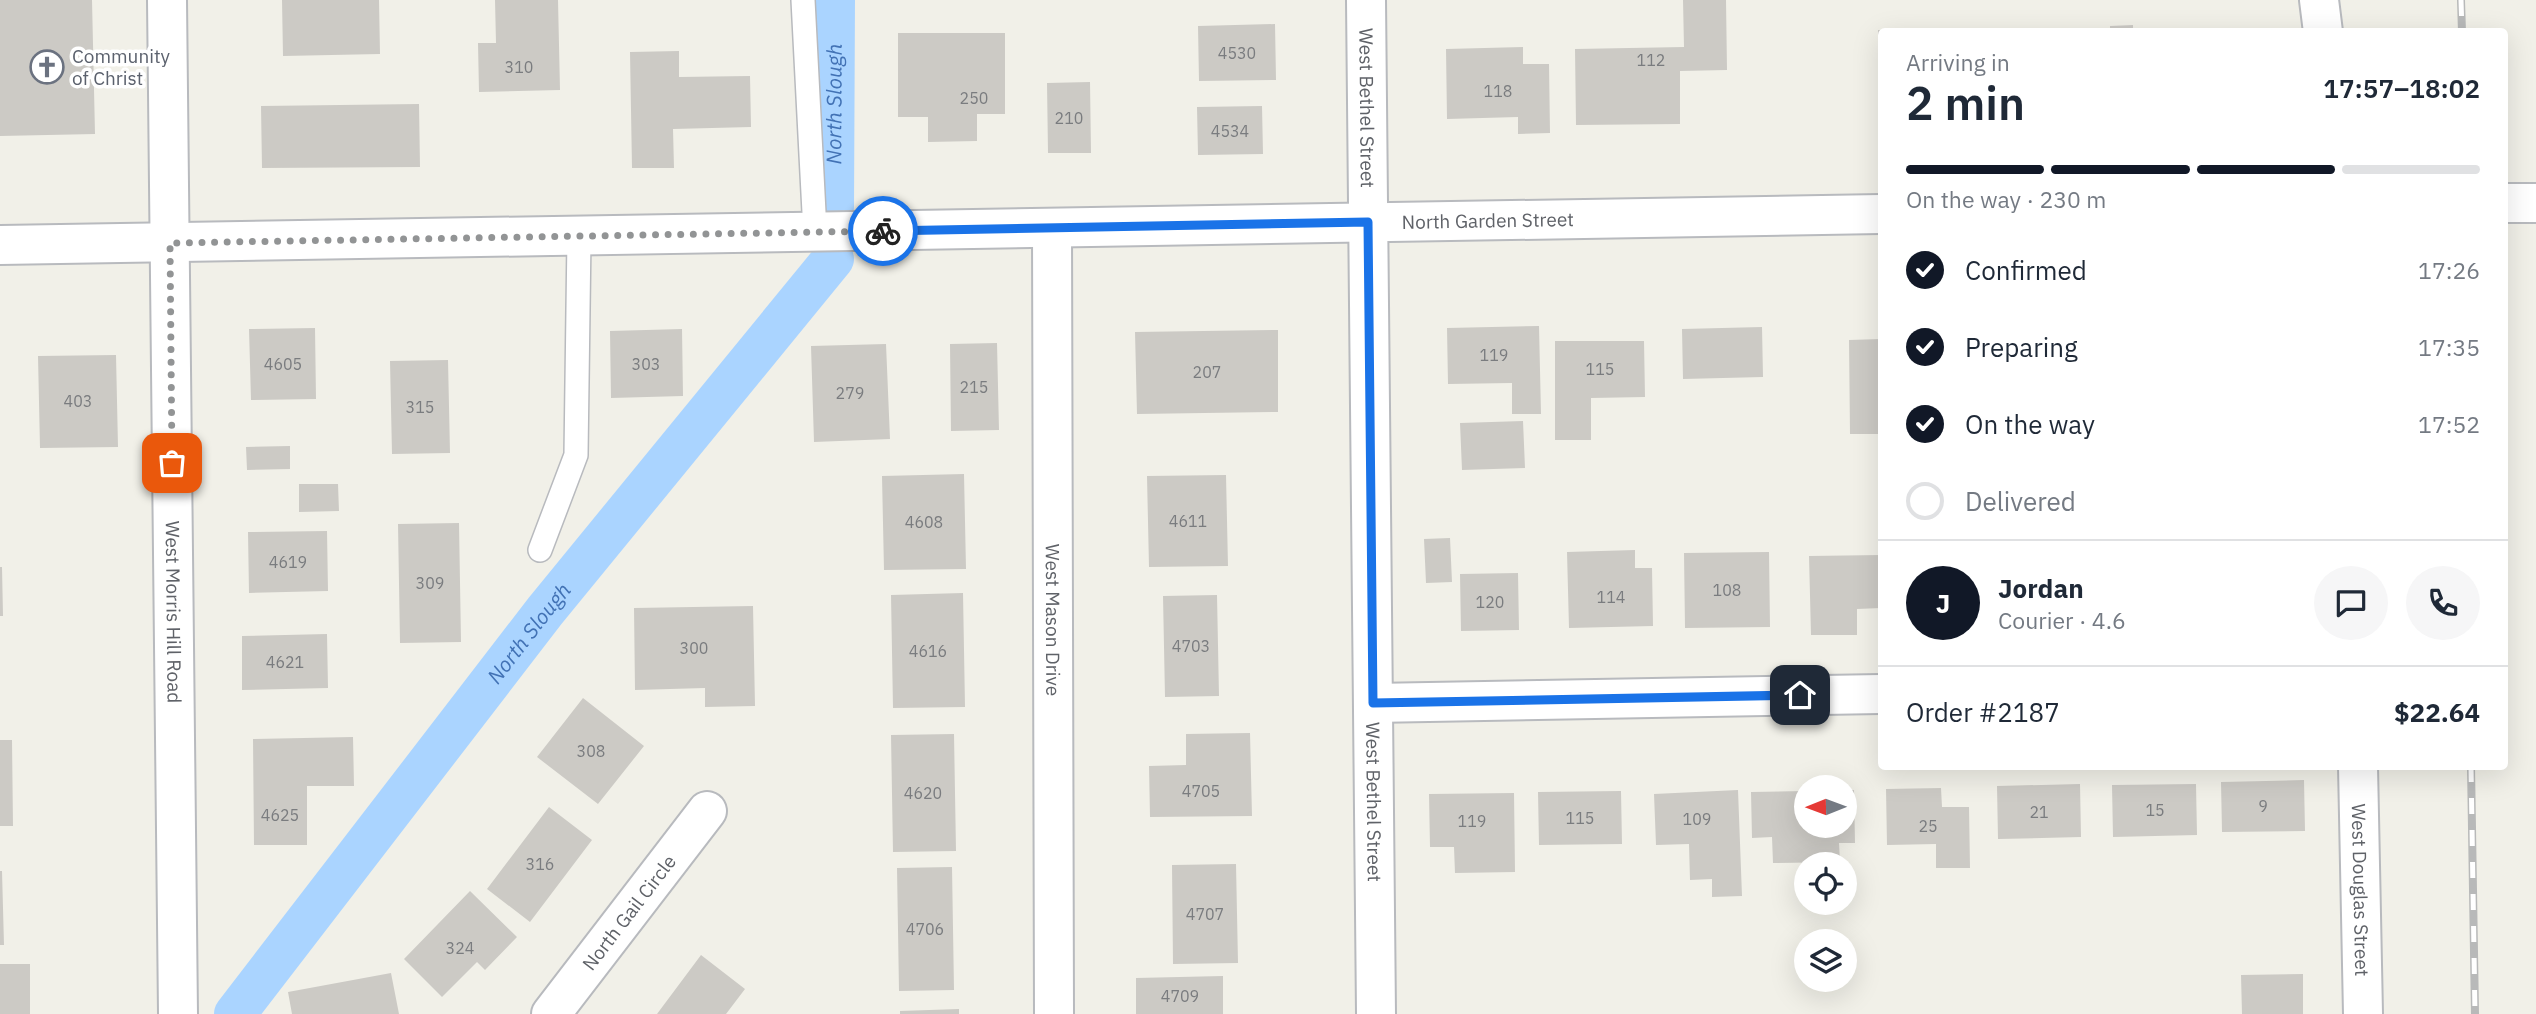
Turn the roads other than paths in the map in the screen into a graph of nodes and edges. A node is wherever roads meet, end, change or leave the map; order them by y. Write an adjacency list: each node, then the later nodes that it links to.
1 (167, 0): 13 (street, West Morris Hill Road)
2 (803, 0): 11 (lane)
3 (1366, 0): 9 (street, West Bethel Street)
4 (2319, 0): 5 (street)
5 (2322, 28)
6 (2508, 203): 7 (street)
7 (2536, 203)
8 (1878, 214): 9 (street, North Garden Street)
9 (1368, 222): 10 (street, North Garden Street); 17 (street, West Bethel Street)
10 (1052, 228): 11 (street, North Garden Street); 22 (street, West Mason Drive)
11 (815, 232): 12 (street, North Garden Street)
12 (579, 237): 13 (street, North Garden Street); 15 (lane)
13 (170, 243): 14 (street, North Garden Street); 20 (street, West Morris Hill Road)
14 (0, 245)
15 (540, 550)
16 (1878, 694): 17 (street)
17 (1373, 703): 23 (street, West Bethel Street)
18 (2358, 770): 24 (street, West Douglas Street)
19 (707, 811): 21 (street, North Gail Circle)
20 (178, 1014)
21 (551, 1014)
22 (1054, 1014)
23 (1376, 1014)
24 (2363, 1014)

